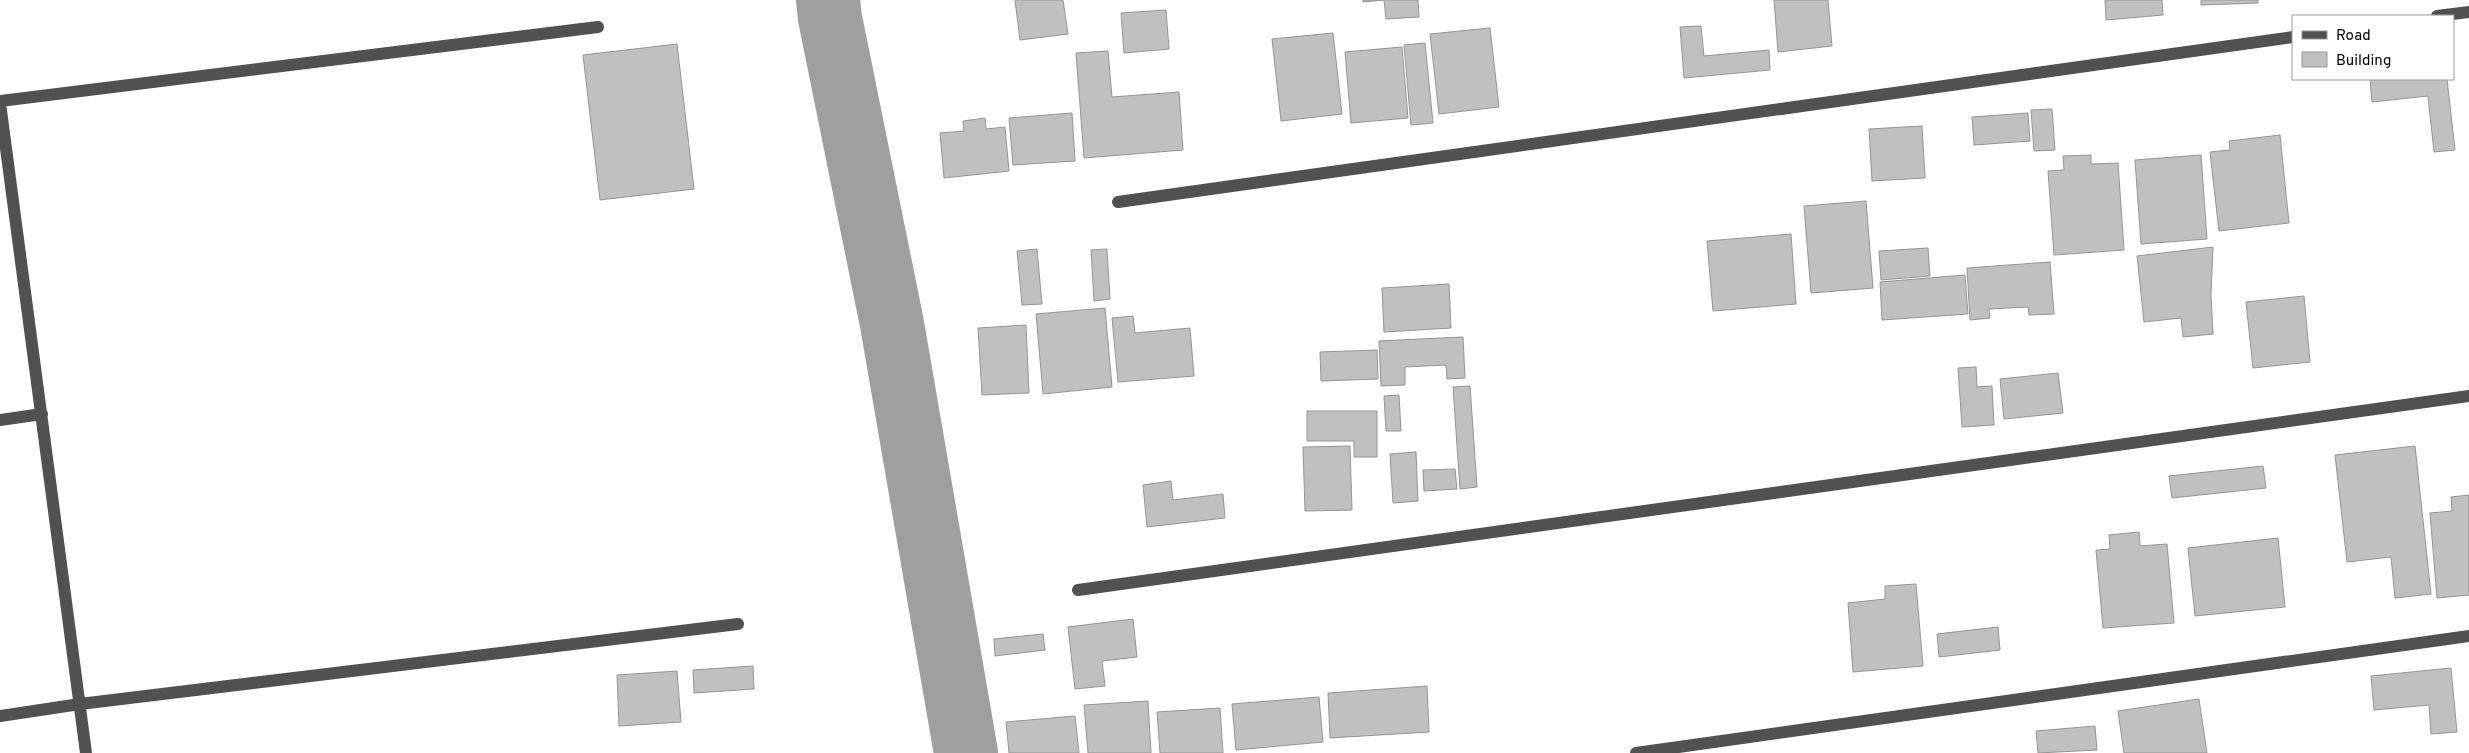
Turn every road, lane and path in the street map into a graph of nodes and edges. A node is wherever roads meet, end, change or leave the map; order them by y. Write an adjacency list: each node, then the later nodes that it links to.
1 (2469, 12): 2 (street)
2 (2445, 15)
3 (598, 28): 5 (street)
4 (2292, 37): 6 (street)
5 (0, 102): 8 (street)
6 (1118, 202)
7 (2469, 396): 10 (street)
8 (42, 414): 9 (street); 13 (street)
9 (0, 420)
10 (1078, 590)
11 (738, 624): 13 (street)
12 (2469, 636): 16 (street)
13 (80, 704): 14 (street); 15 (street)
14 (0, 716)
15 (86, 753)
16 (1636, 753)

